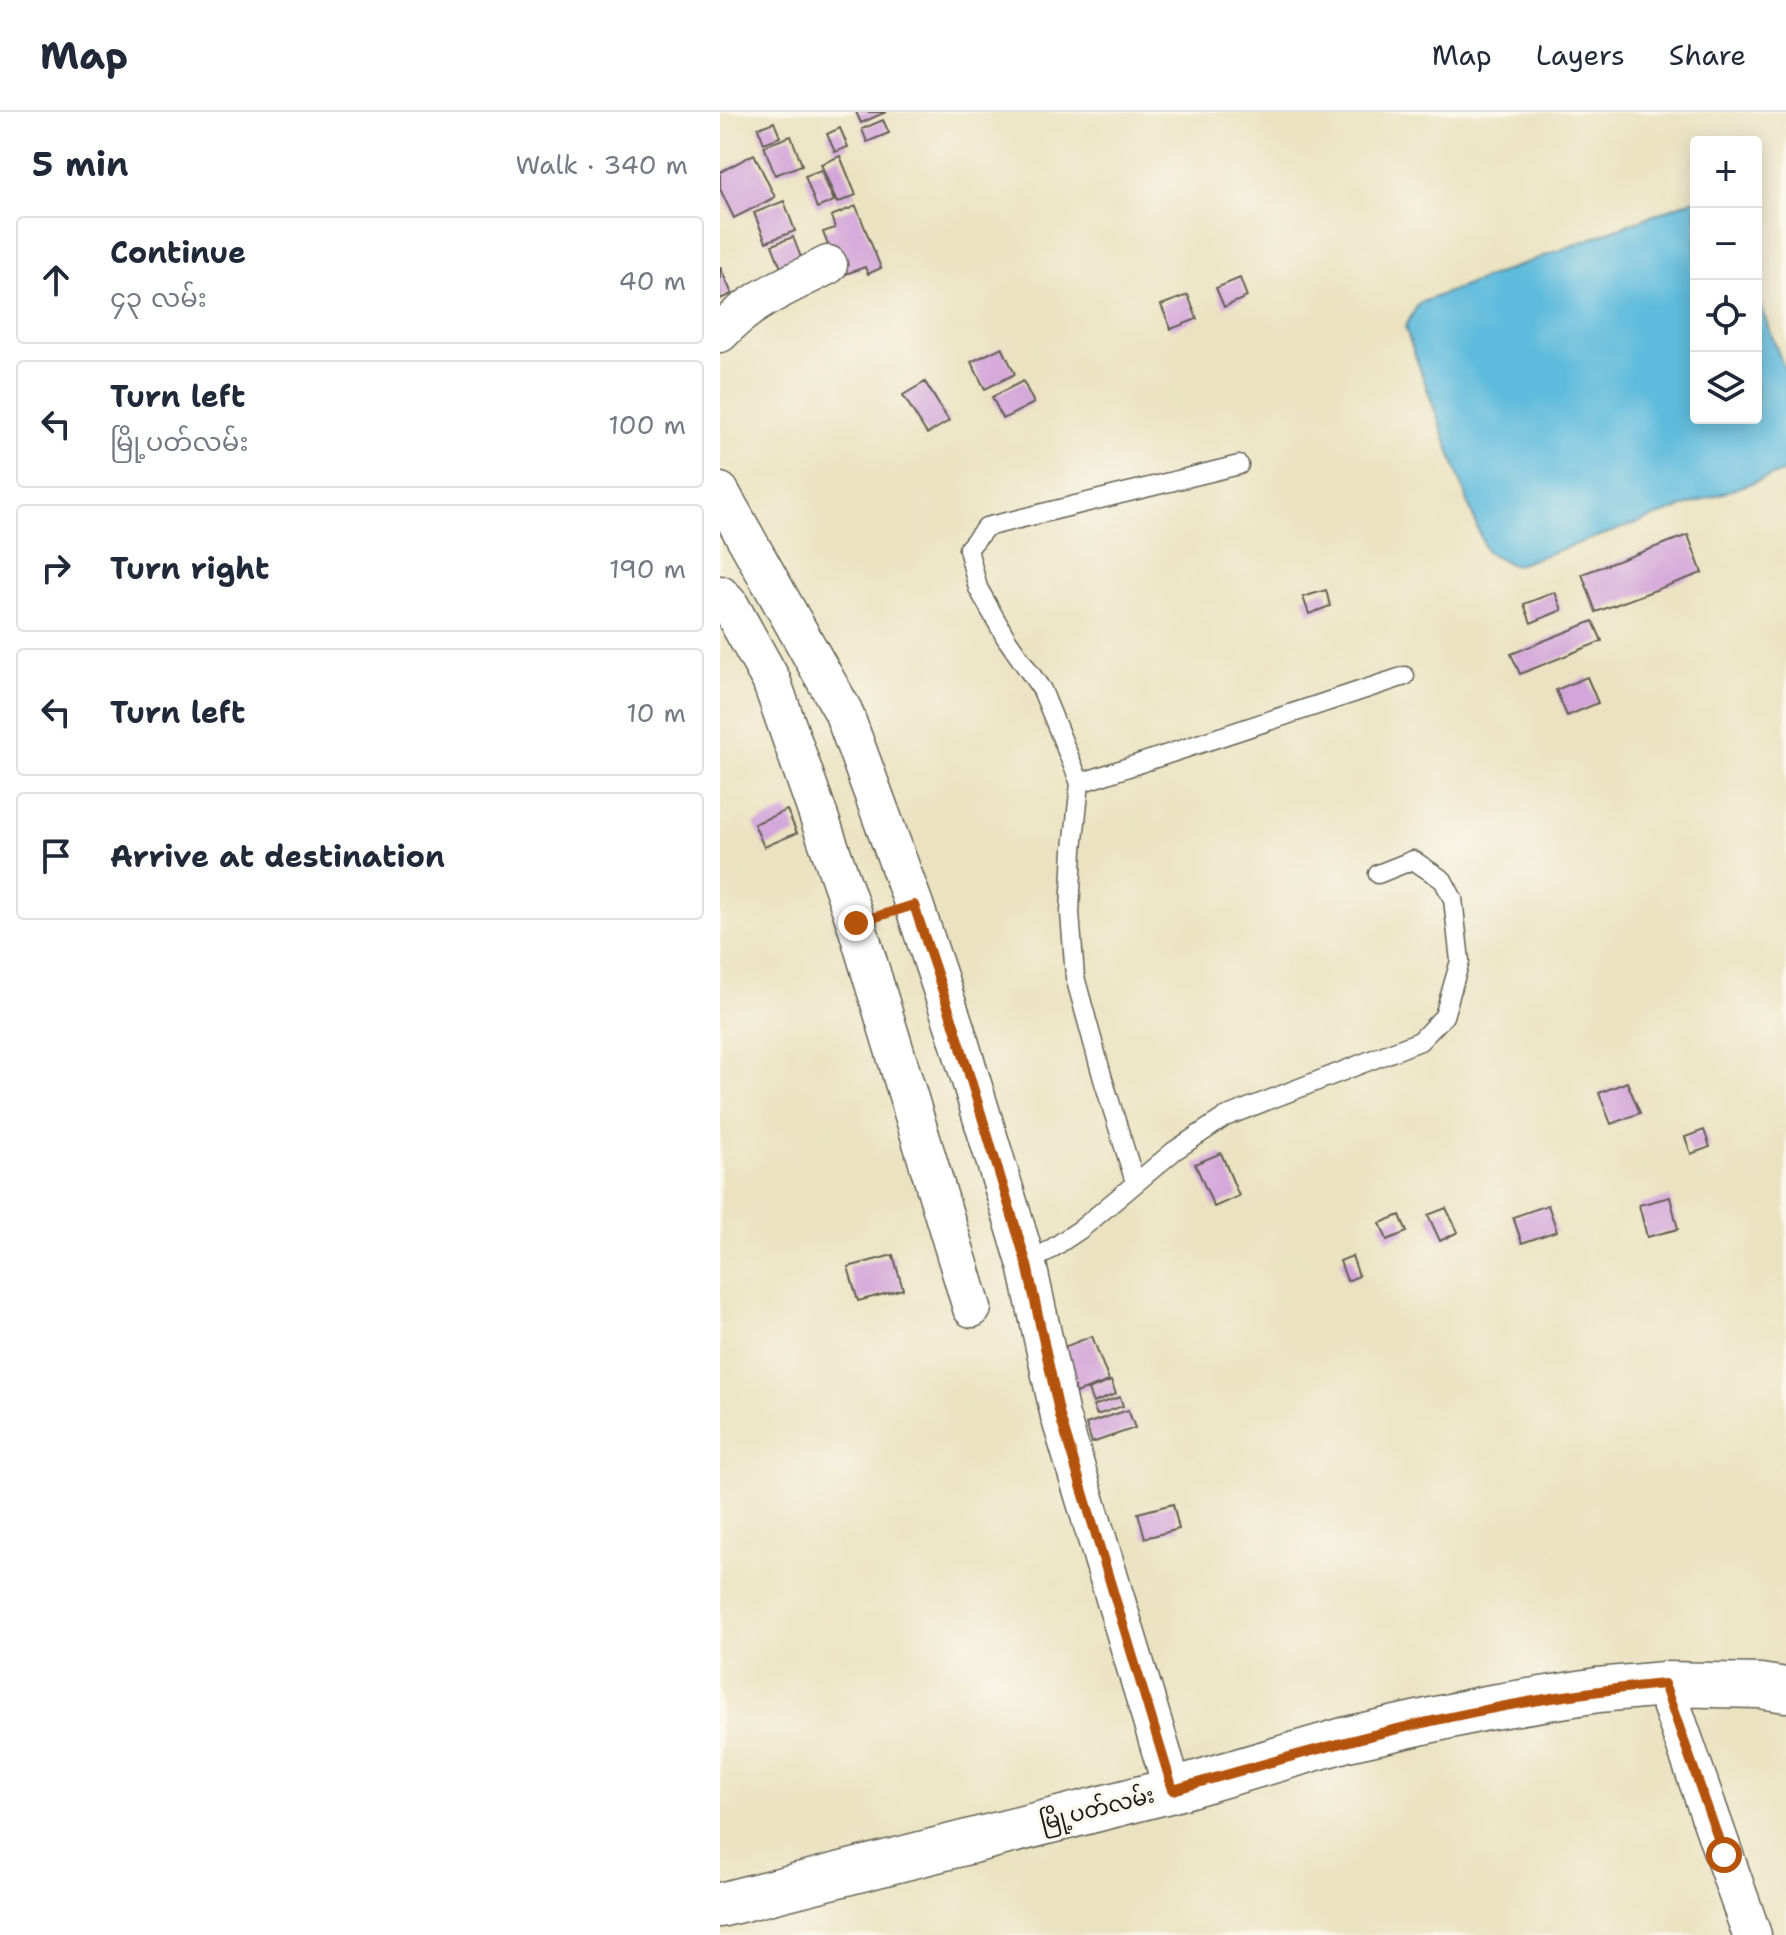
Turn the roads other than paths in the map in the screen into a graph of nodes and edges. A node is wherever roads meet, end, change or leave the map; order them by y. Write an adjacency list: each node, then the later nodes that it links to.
1 (828, 265): 2 (street)
2 (720, 333)
3 (1239, 465): 7 (lane)
4 (720, 492): 9 (street)
5 (720, 595): 9 (street)
6 (1405, 676): 7 (lane)
7 (1080, 783): 10 (lane)
8 (1378, 874): 10 (lane)
9 (886, 914): 11 (street); 12 (street)
10 (1135, 1182): 11 (lane)
11 (1027, 1265): 15 (street)
12 (972, 1308)
13 (1664, 1684): 14 (main road, မြို့ပတ်လမ်း); 15 (main road, မြို့ပတ်လမ်း); 17 (street)
14 (1777, 1685)
15 (1173, 1790): 16 (main road, မြို့ပတ်လမ်း)
16 (720, 1905)
17 (1752, 1935)

